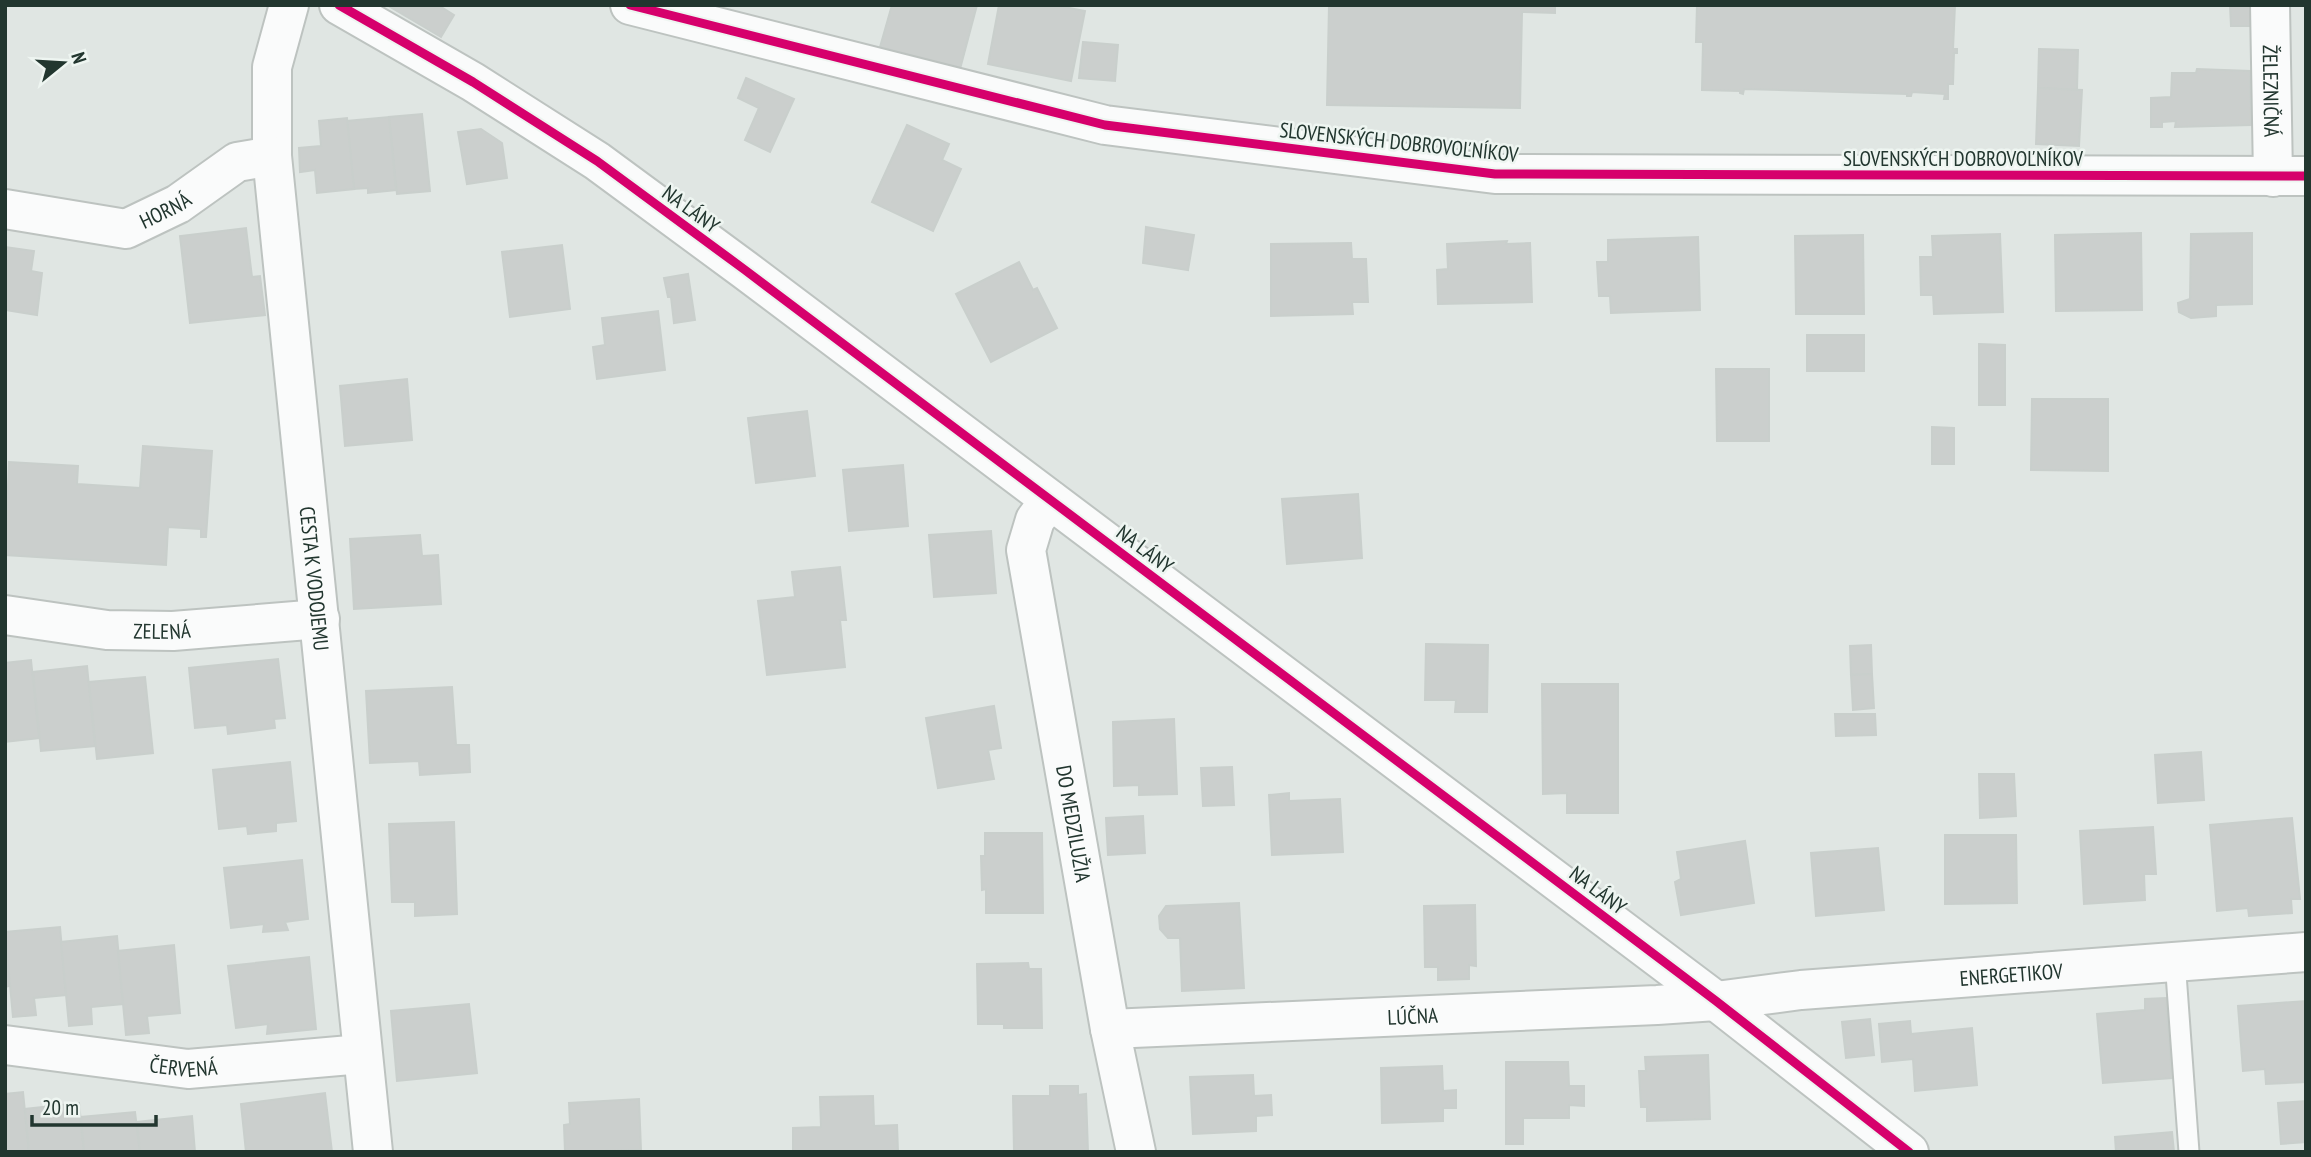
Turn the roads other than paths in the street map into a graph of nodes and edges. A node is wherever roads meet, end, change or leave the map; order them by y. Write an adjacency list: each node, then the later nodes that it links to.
1 (289, 5): 5 (street, CESTA K VODOJEMU)
2 (339, 5): 8 (street, NA LÁNY)
3 (629, 5): 6 (street, SLOVENSKÝCH DOBROVOĽNÍKOV)
4 (2270, 5): 6 (street, ŽELEZNIČNÁ)
5 (272, 156): 7 (street, HORNÁ); 10 (street, CESTA K VODOJEMU)
6 (2290, 177)
7 (5, 209)
8 (1050, 500): 13 (street, NA LÁNY); 14 (street, DO MEDZILUŽIA)
9 (5, 615): 10 (street, ZELENÁ)
10 (320, 619): 16 (street, CESTA K VODOJEMU)
11 (2306, 952): 12 (street, ENERGETIKOV)
12 (2175, 960): 13 (street, ENERGETIKOV); 20 (lane)
13 (1716, 1001): 14 (street, LÚČNA); 19 (street, NA LÁNY)
14 (1110, 1029): 18 (street, DO MEDZILUŽIA)
15 (5, 1045): 16 (street, ČERVENÁ)
16 (362, 1054): 17 (street, CESTA K VODOJEMU)
17 (373, 1152)
18 (1136, 1152)
19 (1909, 1152)
20 (2189, 1152)

